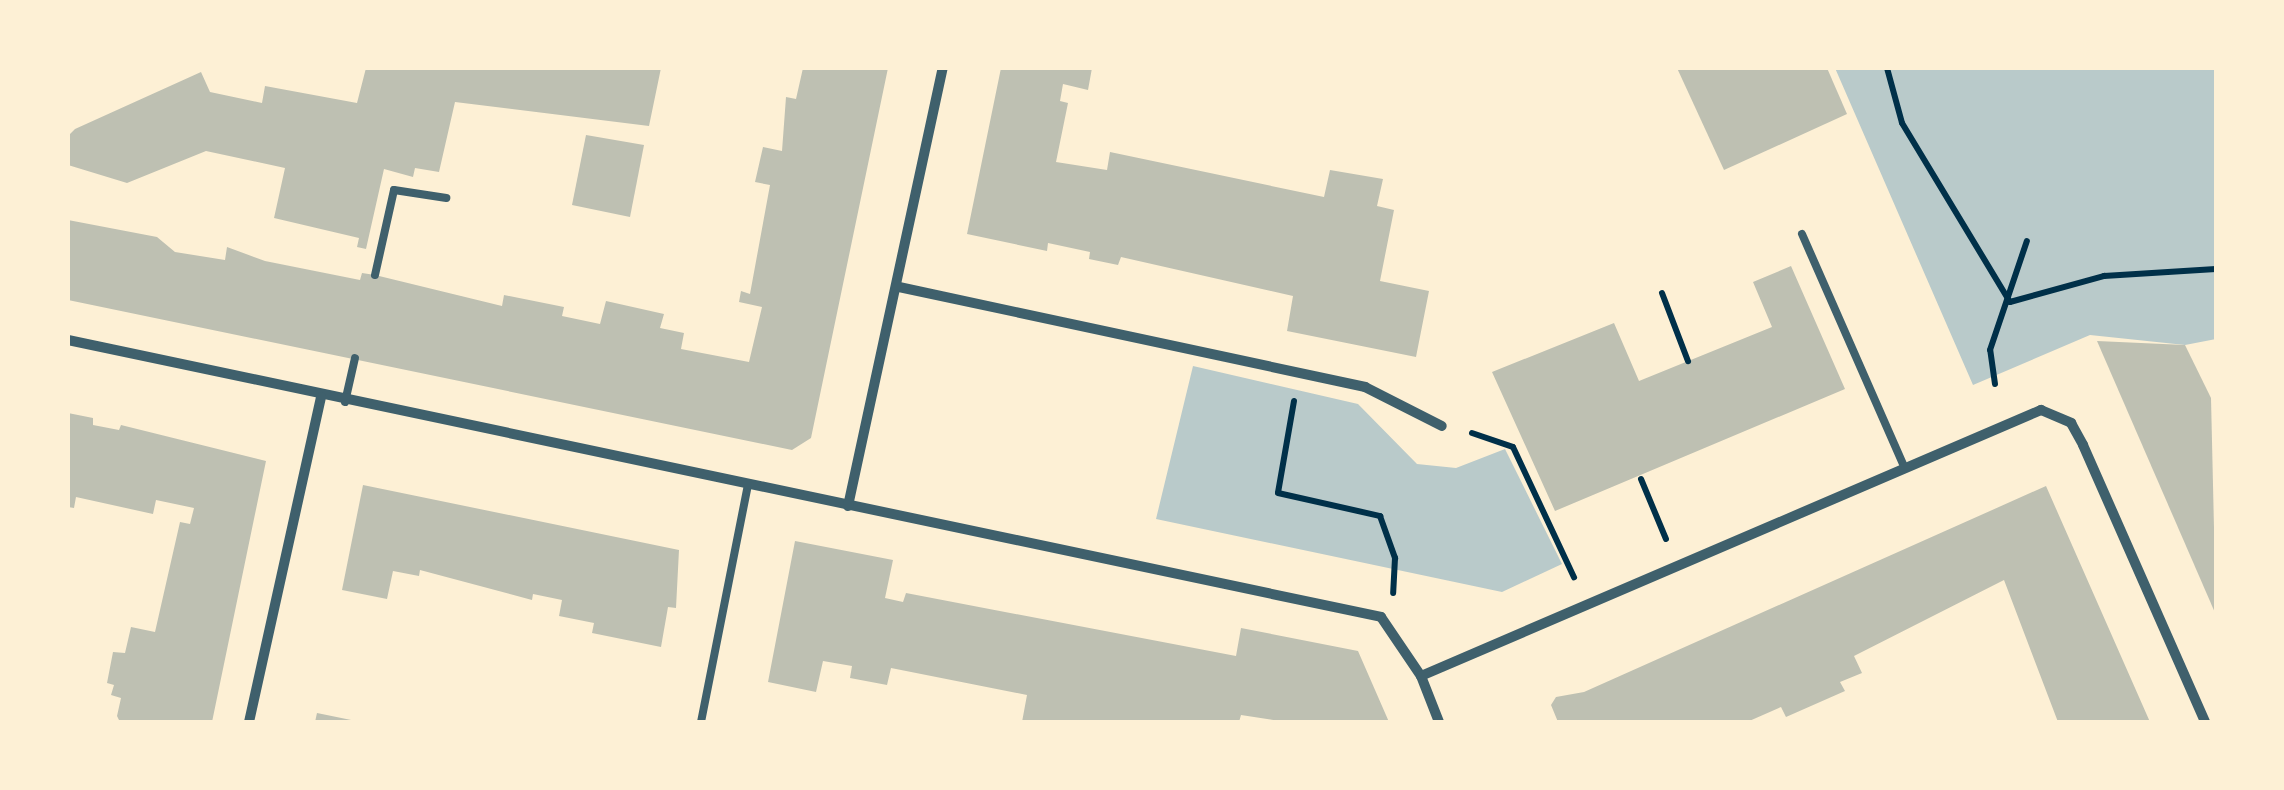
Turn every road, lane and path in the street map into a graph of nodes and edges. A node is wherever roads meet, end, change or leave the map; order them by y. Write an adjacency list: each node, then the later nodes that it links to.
1 (943, 68): 8 (street)
2 (1887, 68): 10 (path)
3 (446, 198): 7 (lane)
4 (1802, 234): 19 (lane)
5 (2027, 242): 10 (path)
6 (2216, 269): 10 (path)
7 (375, 275)
8 (899, 287): 14 (street); 22 (street)
9 (1662, 293): 13 (path)
10 (2010, 302): 15 (path)
11 (68, 340): 16 (street)
12 (355, 358): 17 (lane)
13 (1688, 361)
14 (1300, 376): 18 (street); 25 (path)
15 (1995, 384)
16 (321, 396): 17 (street); 27 (street)
17 (345, 402): 21 (street)
18 (1442, 426): 24 (path)
19 (1904, 466): 23 (street); 30 (street)
20 (1641, 479): 23 (path)
21 (748, 484): 22 (street); 28 (lane)
22 (848, 506): 26 (street)
23 (1678, 568): 26 (street)
24 (1570, 570)
25 (1397, 578)
26 (1421, 676): 29 (street)
27 (250, 722)
28 (702, 722)
29 (1439, 722)
30 (2204, 722)

